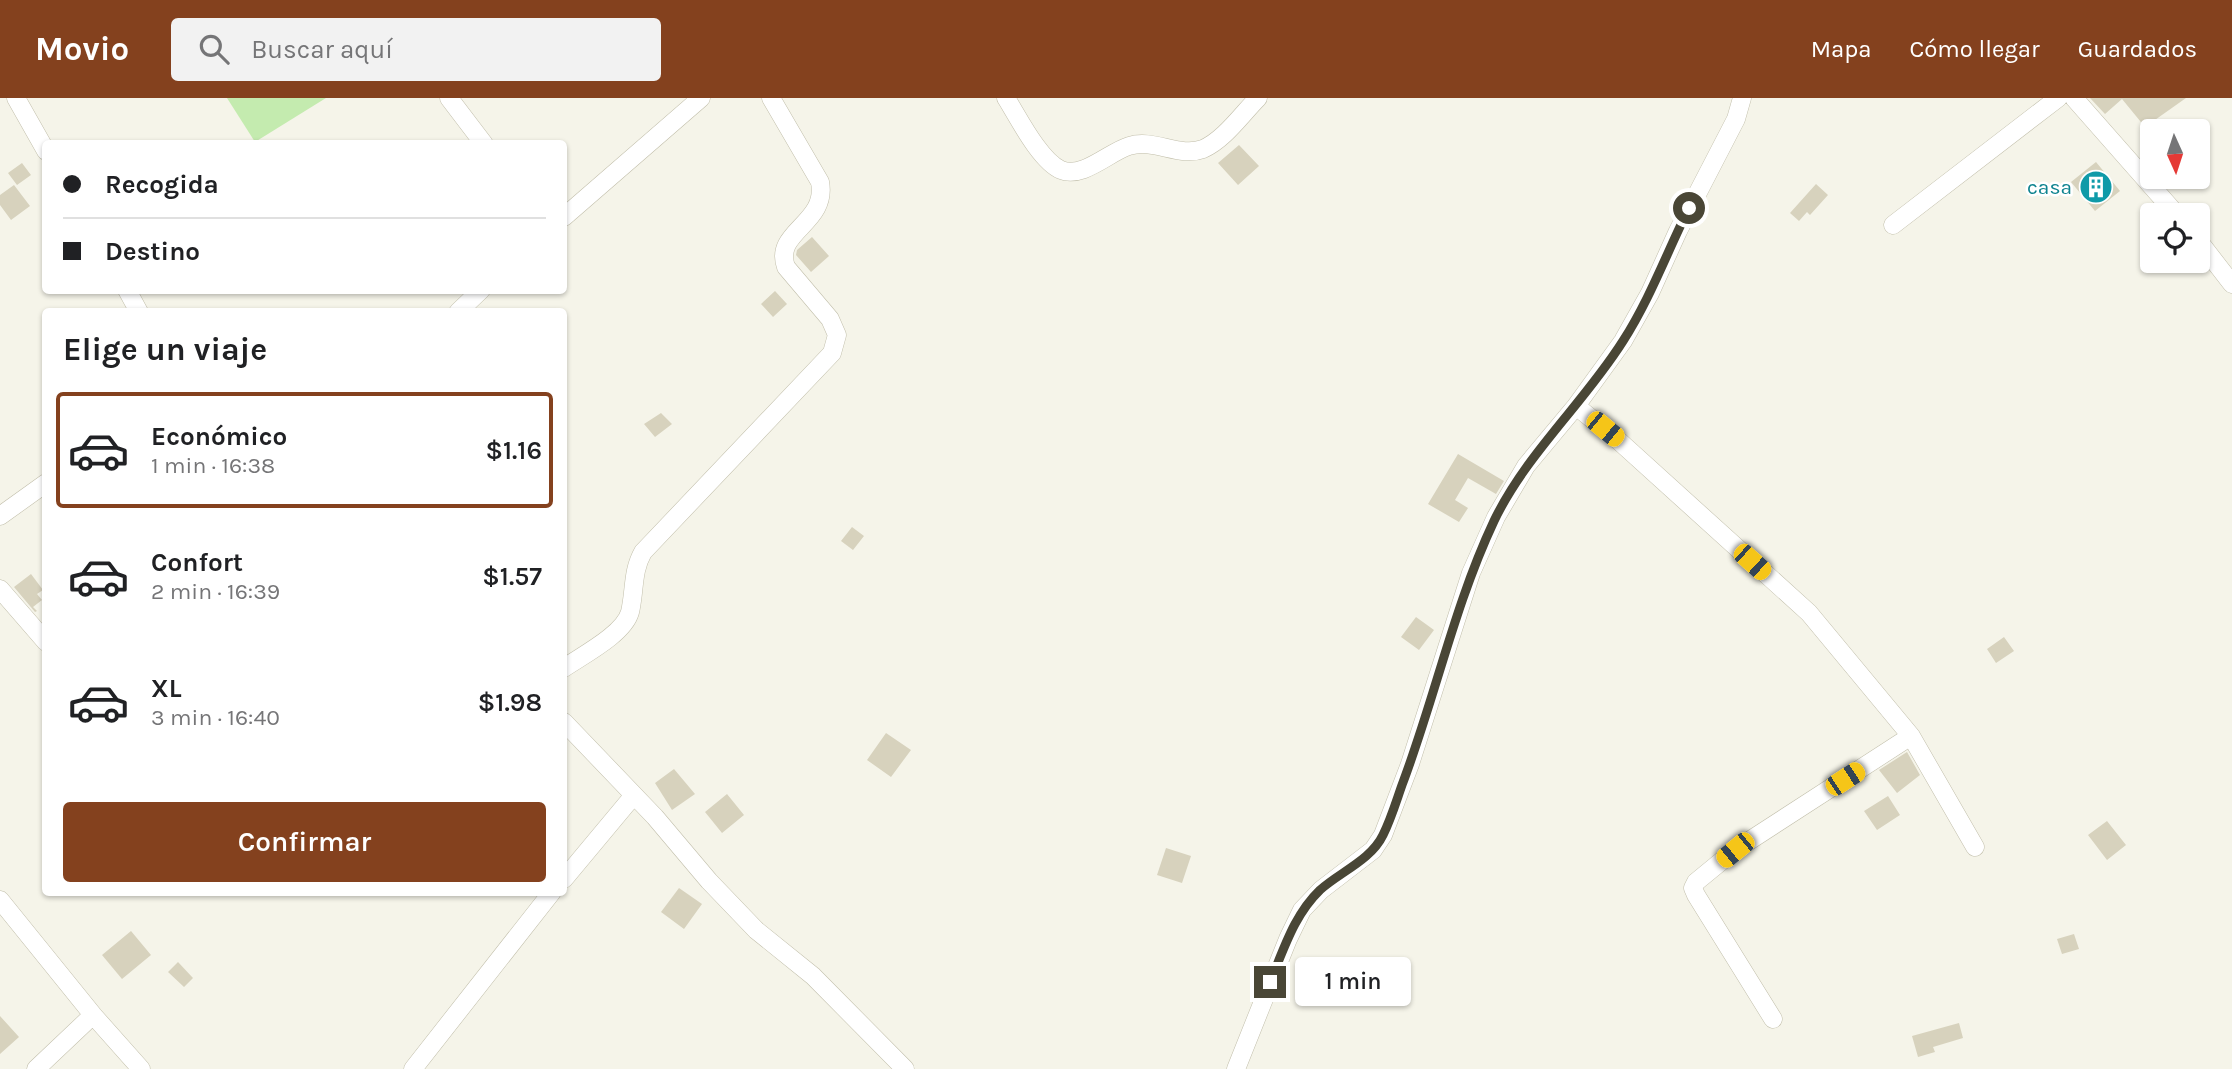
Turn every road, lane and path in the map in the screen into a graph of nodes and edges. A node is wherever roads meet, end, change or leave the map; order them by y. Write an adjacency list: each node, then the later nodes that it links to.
1 (16, 98): 11 (street)
2 (449, 98): 10 (street)
3 (701, 98): 13 (street)
4 (771, 98): 24 (street)
5 (1006, 98): 6 (street)
6 (1258, 98)
7 (1742, 98): 19 (street)
8 (2058, 98): 14 (street)
9 (2074, 98): 12 (street)
10 (481, 140)
11 (42, 144)
12 (2166, 203)
13 (567, 213)
14 (1893, 225)
15 (2210, 256): 16 (street)
16 (2232, 284)
17 (477, 294): 18 (street)
18 (461, 308)
19 (1576, 405): 26 (street); 38 (street)
20 (42, 486): 21 (street)
21 (0, 516)
22 (0, 589): 23 (street)
23 (42, 637)
24 (567, 666)
25 (567, 725): 27 (street)
26 (1910, 736): 28 (street); 33 (street)
27 (634, 795): 29 (street); 37 (street)
28 (1975, 847)
29 (567, 875)
30 (549, 896): 36 (street)
31 (0, 900): 32 (street)
32 (93, 1015): 34 (street); 35 (street)
33 (1773, 1019)
34 (36, 1069)
35 (141, 1069)
36 (413, 1069)
37 (905, 1069)
38 (1236, 1069)

